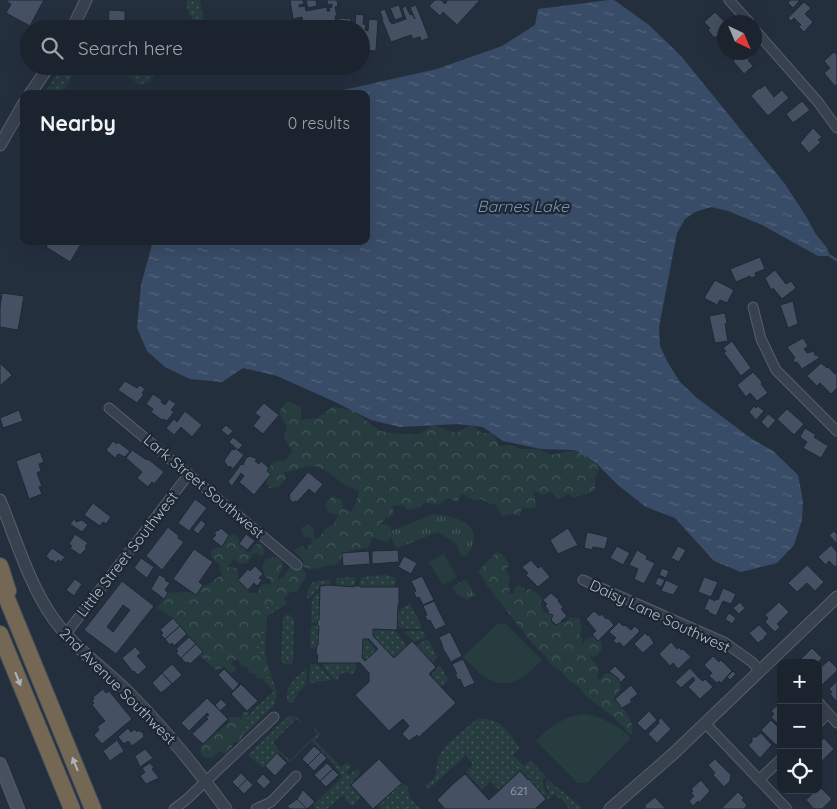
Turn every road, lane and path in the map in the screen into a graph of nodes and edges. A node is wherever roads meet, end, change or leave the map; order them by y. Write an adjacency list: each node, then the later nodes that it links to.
1 (86, 0): 4 (street)
2 (729, 0): 3 (street)
3 (743, 15)
4 (76, 20)
5 (762, 38): 9 (street)
6 (43, 75): 7 (street)
7 (33, 90)
8 (20, 110): 10 (street)
9 (837, 128)
10 (0, 145)
11 (753, 307): 13 (street)
12 (109, 408): 14 (street, Lark Street Southwest)
13 (837, 431)
14 (189, 474): 16 (street, Lark Street Southwest); 23 (street, Little Street Southwest)
15 (0, 500): 23 (street, 2nd Avenue Southwest)
16 (298, 565)
17 (0, 566): 21 (highway)
18 (583, 580): 24 (street, Daisy Lane Southwest)
19 (0, 582): 21 (highway)
20 (837, 597): 24 (street)
21 (14, 615): 38 (highway, one-way to 21)
22 (0, 634): 37 (highway, one-way to 37)
23 (65, 635): 35 (street, 2nd Avenue Southwest)
24 (760, 671): 29 (street)
25 (820, 704): 26 (street)
26 (828, 713): 28 (street); 30 (street)
27 (274, 717): 35 (street)
28 (822, 718)
29 (705, 723): 34 (street); 42 (street)
30 (837, 723)
31 (777, 763): 34 (street)
32 (0, 764): 36 (main road)
33 (296, 776): 41 (street)
34 (759, 780): 43 (street)
35 (205, 782): 39 (street); 40 (street, 2nd Avenue Southwest)
36 (18, 809)
37 (72, 809)
38 (93, 809)
39 (174, 809)
40 (226, 809)
41 (256, 809)
42 (610, 809)
43 (788, 809)

